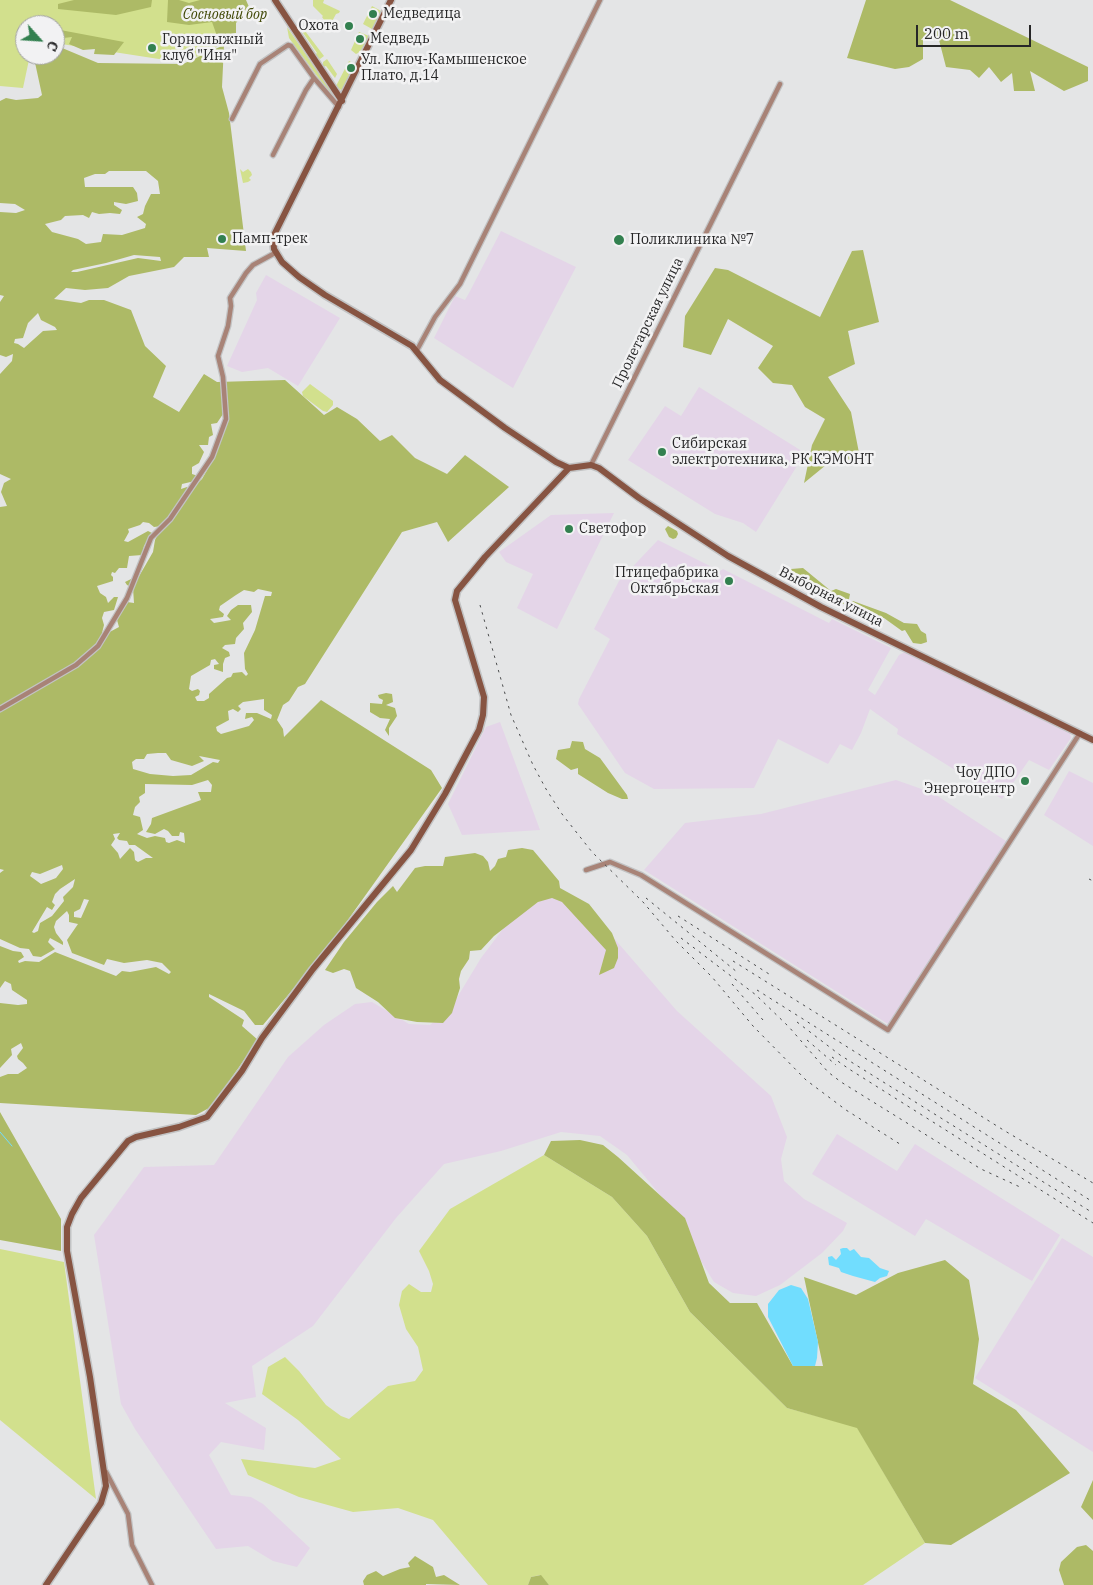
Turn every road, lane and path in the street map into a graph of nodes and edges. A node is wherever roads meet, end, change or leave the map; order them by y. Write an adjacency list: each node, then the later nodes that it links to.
1 (275, 0): 6 (street)
2 (391, 0): 7 (street)
3 (600, 0): 12 (street)
4 (314, 78): 8 (street); 9 (street); 10 (street)
5 (780, 84): 13 (street, Пролетарская улица)
6 (335, 88): 7 (street); 8 (street)
7 (348, 89): 8 (street)
8 (340, 104): 11 (street)
9 (232, 118)
10 (273, 156)
11 (275, 253): 12 (street); 15 (street)
12 (417, 350): 14 (street)
13 (591, 465): 14 (street); 16 (street, Выборная улица)
14 (569, 468): 19 (street)
15 (0, 708)
16 (1080, 734): 17 (street, Выборная улица); 18 (street)
17 (1093, 740)
18 (586, 870)
19 (104, 1469): 20 (street); 21 (street)
20 (46, 1585)
21 (152, 1585)

